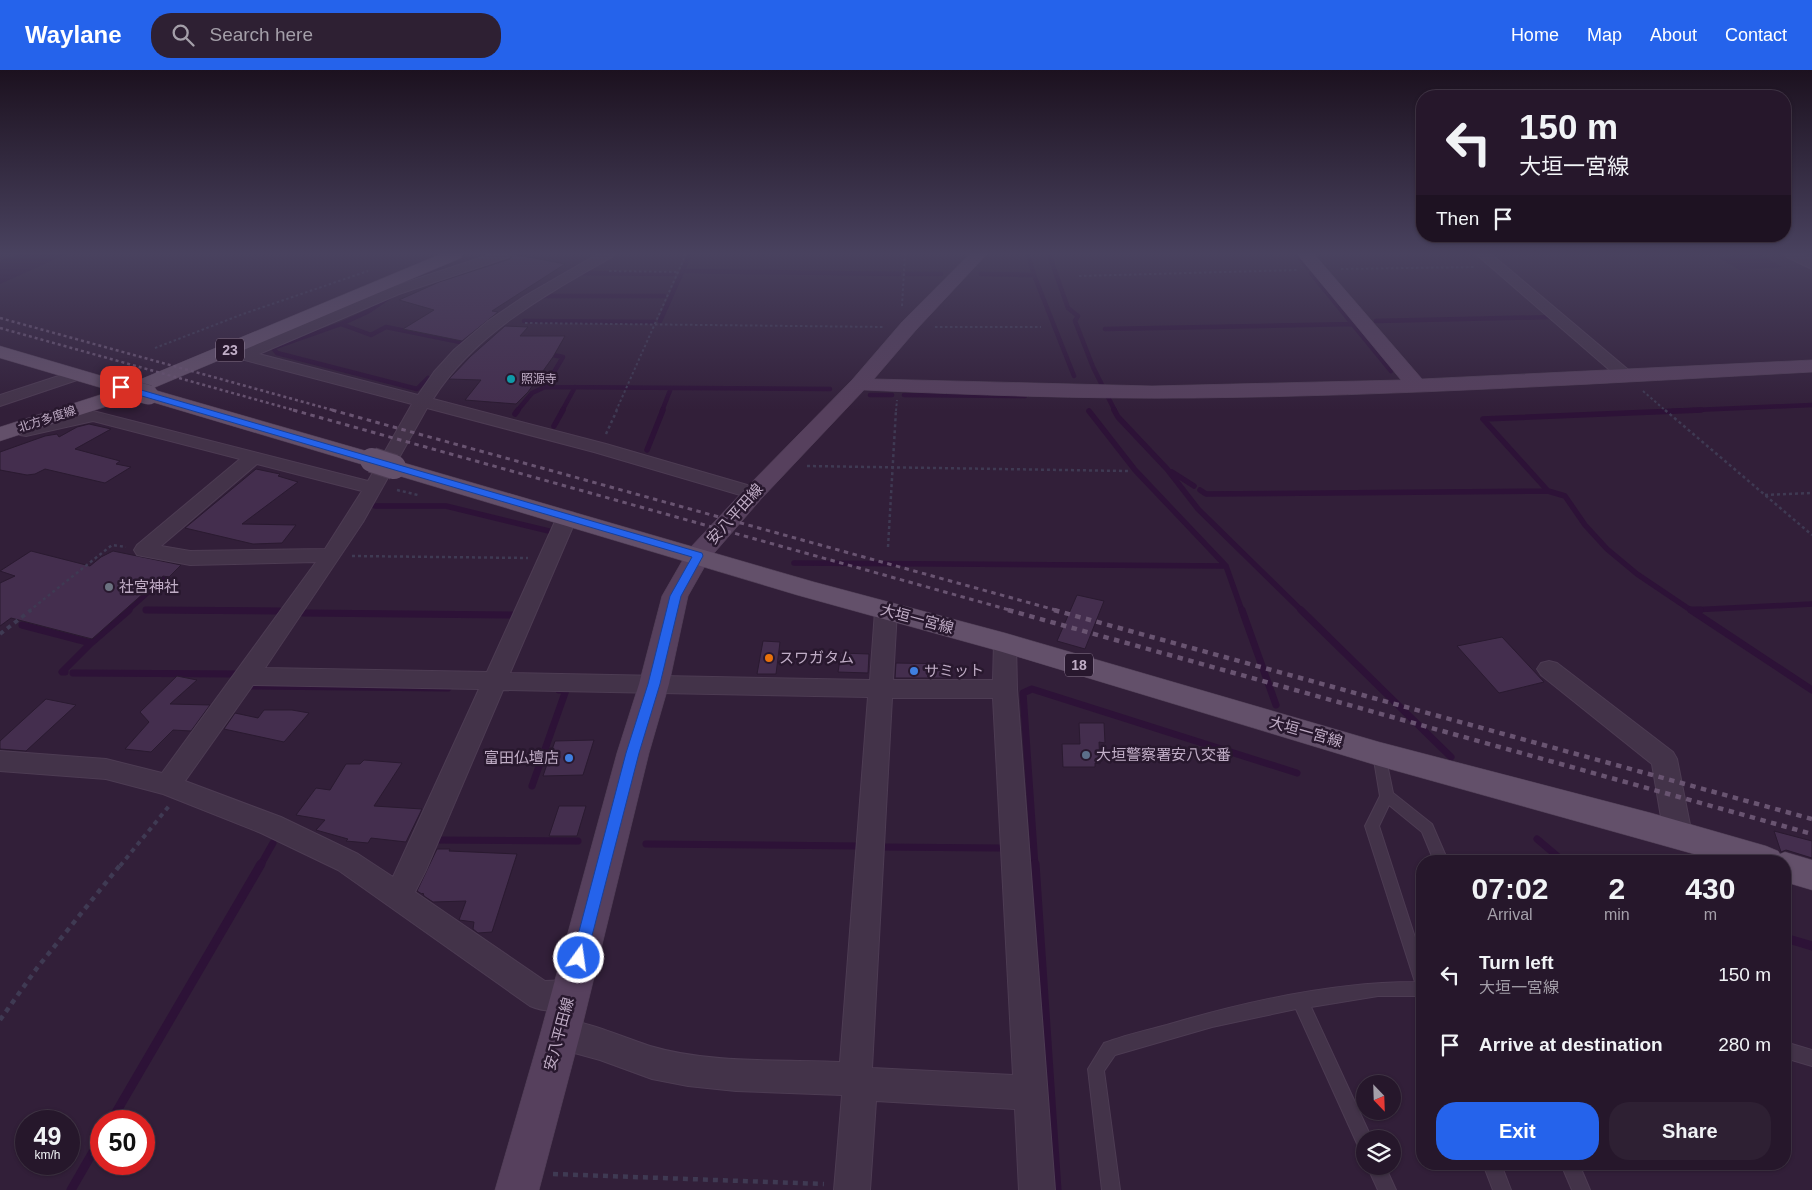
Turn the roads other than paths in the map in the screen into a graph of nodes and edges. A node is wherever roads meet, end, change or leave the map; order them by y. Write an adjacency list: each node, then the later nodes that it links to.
1 (339, 306): 8 (main road, 北方多度線 / 23)
2 (355, 306): 8 (street)
3 (519, 306): 15 (street)
4 (923, 306): 12 (street, 安八平田線)
5 (1349, 306): 13 (street)
6 (1544, 306): 11 (street)
7 (0, 352): 10 (main road, 18)
8 (236, 353): 15 (street); 17 (main road, 北方多度線 / 23)
9 (1812, 366): 11 (street)
10 (73, 373): 14 (street); 21 (main road, 大垣一宮線 / 18, bridge)
11 (1626, 376): 13 (street)
12 (859, 384): 13 (street); 20 (street, 安八平田線)
13 (1416, 385)
14 (1, 401)
15 (422, 402): 19 (street); 20 (street)
16 (26, 431): 18 (street)
17 (0, 434)
18 (252, 458): 19 (street); 22 (street)
19 (374, 488): 22 (street)
20 (754, 493): 23 (street, 安八平田線)
21 (567, 517): 23 (main road, 大垣一宮線 / 18); 28 (street)
22 (331, 555): 27 (street)
23 (698, 556): 24 (main road, 大垣一宮線 / 18); 29 (street, 安八平田線)
24 (886, 611): 25 (main road, 大垣一宮線 / 18); 30 (street)
25 (1005, 643): 31 (street); 32 (main road, 大垣一宮線 / 18)
26 (1549, 669): 36 (street)
27 (245, 676): 28 (street); 34 (street)
28 (496, 680): 29 (street); 41 (street)
29 (654, 684): 30 (street); 44 (street, 安八平田線)
30 (880, 689): 31 (street); 49 (street)
31 (1005, 689): 50 (street)
32 (1379, 754): 35 (lane); 36 (main road, 大垣一宮線 / 18)
33 (0, 761): 34 (street)
34 (175, 787): 41 (street)
35 (1387, 796): 37 (lane); 42 (lane)
36 (1678, 835): 38 (main road, 大垣一宮線 / 18)
37 (1438, 855)
38 (1746, 855)
39 (1791, 869): 40 (main road)
40 (1812, 875)
41 (397, 897): 44 (street)
42 (1416, 962)
43 (1416, 989): 45 (lane)
44 (570, 995): 46 (street, 安八平田線)
45 (1300, 1001): 51 (lane); 58 (lane)
46 (560, 1035): 49 (street); 55 (street, 安八平田線)
47 (1791, 1052): 48 (lane)
48 (1812, 1058)
49 (857, 1082): 50 (street); 56 (street)
50 (1030, 1093): 57 (street)
51 (1359, 1130)
52 (1494, 1170): 60 (lane)
53 (1573, 1170): 61 (lane)
54 (1380, 1175): 59 (lane)
55 (519, 1182)
56 (852, 1187)
57 (1037, 1190)
58 (1111, 1190)
59 (1387, 1190)
60 (1502, 1190)
61 (1581, 1190)

